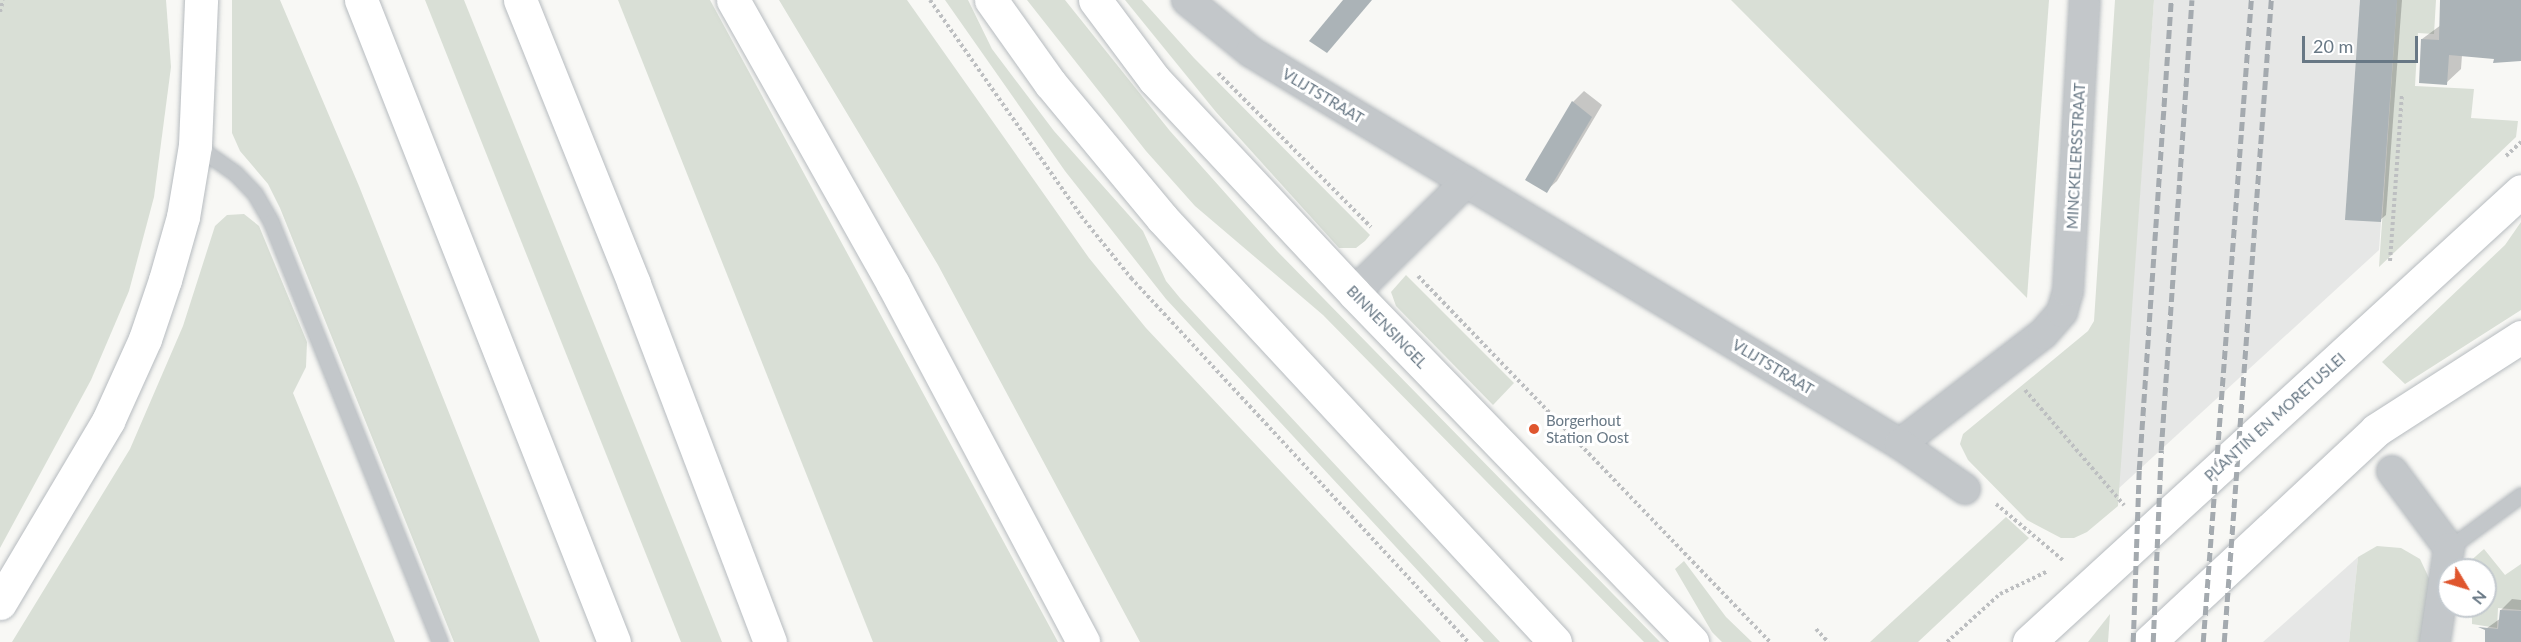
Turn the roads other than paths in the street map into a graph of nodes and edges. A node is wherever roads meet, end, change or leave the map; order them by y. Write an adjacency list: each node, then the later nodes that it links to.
1 (201, 0): 9 (main road)
2 (361, 0): 21 (main road)
3 (520, 0): 22 (main road)
4 (733, 0): 23 (main road)
5 (991, 0): 24 (main road)
6 (1095, 0): 12 (main road, BINNENSINGEL)
7 (1187, 0): 10 (street, VLIJTSTRAAT)
8 (2085, 0): 14 (street, MINCKELERSSTRAAT)
9 (195, 145): 19 (main road); 20 (lane)
10 (1466, 182): 12 (street); 14 (street, VLIJTSTRAAT)
11 (2521, 191): 26 (main road, PLANTIN EN MORETUSLEI)
12 (1354, 293): 25 (main road, BINNENSINGEL)
13 (2521, 337): 27 (main road)
14 (1900, 444): 16 (street, VLIJTSTRAAT)
15 (2392, 471): 18 (street)
16 (1965, 489)
17 (2521, 495): 18 (lane)
18 (2449, 548): 28 (street)
19 (0, 603)
20 (440, 642)
21 (614, 642)
22 (770, 642)
23 (1083, 642)
24 (1555, 642)
25 (1692, 642)
26 (2029, 642)
27 (2149, 642)
28 (2435, 642)

